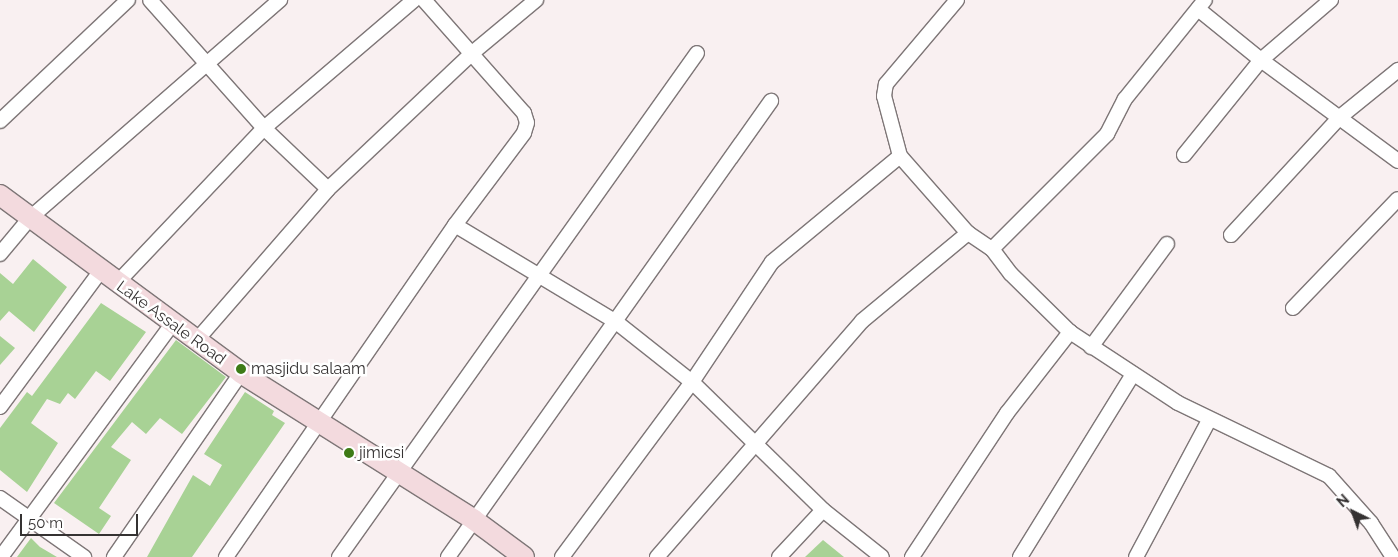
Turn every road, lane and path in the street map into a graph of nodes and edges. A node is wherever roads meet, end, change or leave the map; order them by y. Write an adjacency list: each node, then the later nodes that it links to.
1 (128, 0): 17 (street)
2 (150, 0): 13 (street)
3 (280, 0): 13 (street)
4 (414, 0): 18 (street)
5 (424, 0): 11 (street)
6 (536, 0): 11 (street)
7 (957, 0): 20 (street)
8 (1330, 0): 12 (street)
9 (1202, 5): 12 (street); 30 (street)
10 (697, 53): 33 (street)
11 (470, 55): 22 (street); 26 (street)
12 (1261, 60): 16 (street); 19 (street)
13 (205, 63): 18 (street); 25 (street)
14 (1398, 70): 16 (street)
15 (770, 101): 36 (street)
16 (1340, 118): 21 (street); 28 (street)
17 (0, 121)
18 (264, 128): 22 (street); 34 (street)
19 (1184, 155)
20 (900, 156): 27 (street); 43 (street)
21 (1398, 160)
22 (328, 189): 39 (street)
23 (0, 195): 25 (street, Lake Assale Road)
24 (1398, 199): 35 (street)
25 (30, 218): 31 (street); 32 (street, Lake Assale Road)
26 (455, 225): 33 (street); 46 (street)
27 (968, 233): 30 (street); 47 (street)
28 (1231, 235)
29 (1167, 244): 40 (street)
30 (992, 248): 38 (street)
31 (0, 254)
32 (100, 272): 34 (street, Lake Assale Road); 44 (street)
33 (539, 274): 36 (street); 48 (street)
34 (117, 283): 37 (street, Lake Assale Road)
35 (1293, 308)
36 (616, 321): 43 (street); 52 (street)
37 (172, 324): 39 (street, Lake Assale Road); 51 (street)
38 (1070, 332): 40 (street); 64 (street)
39 (196, 341): 41 (street, Lake Assale Road)
40 (1091, 347): 42 (street)
41 (241, 373): 46 (street, Lake Assale Road); 55 (street)
42 (1133, 374): 45 (street); 65 (street)
43 (692, 382): 47 (street); 60 (street)
44 (0, 407)
45 (1209, 420): 66 (street); 67 (street)
46 (315, 423): 48 (street, Lake Assale Road); 56 (street)
47 (755, 445): 50 (street); 61 (street)
48 (396, 470): 52 (street, Lake Assale Road); 57 (street)
49 (0, 498): 51 (street)
50 (823, 510): 62 (street); 63 (street)
51 (30, 519): 53 (street); 54 (street)
52 (474, 520): 58 (street); 59 (street, Lake Assale Road)
53 (2, 557)
54 (84, 557)
55 (114, 557)
56 (226, 557)
57 (339, 557)
58 (448, 557)
59 (524, 557)
60 (562, 557)
61 (657, 557)
62 (779, 557)
63 (882, 557)
64 (912, 557)
65 (1020, 557)
66 (1136, 557)
67 (1393, 557)

